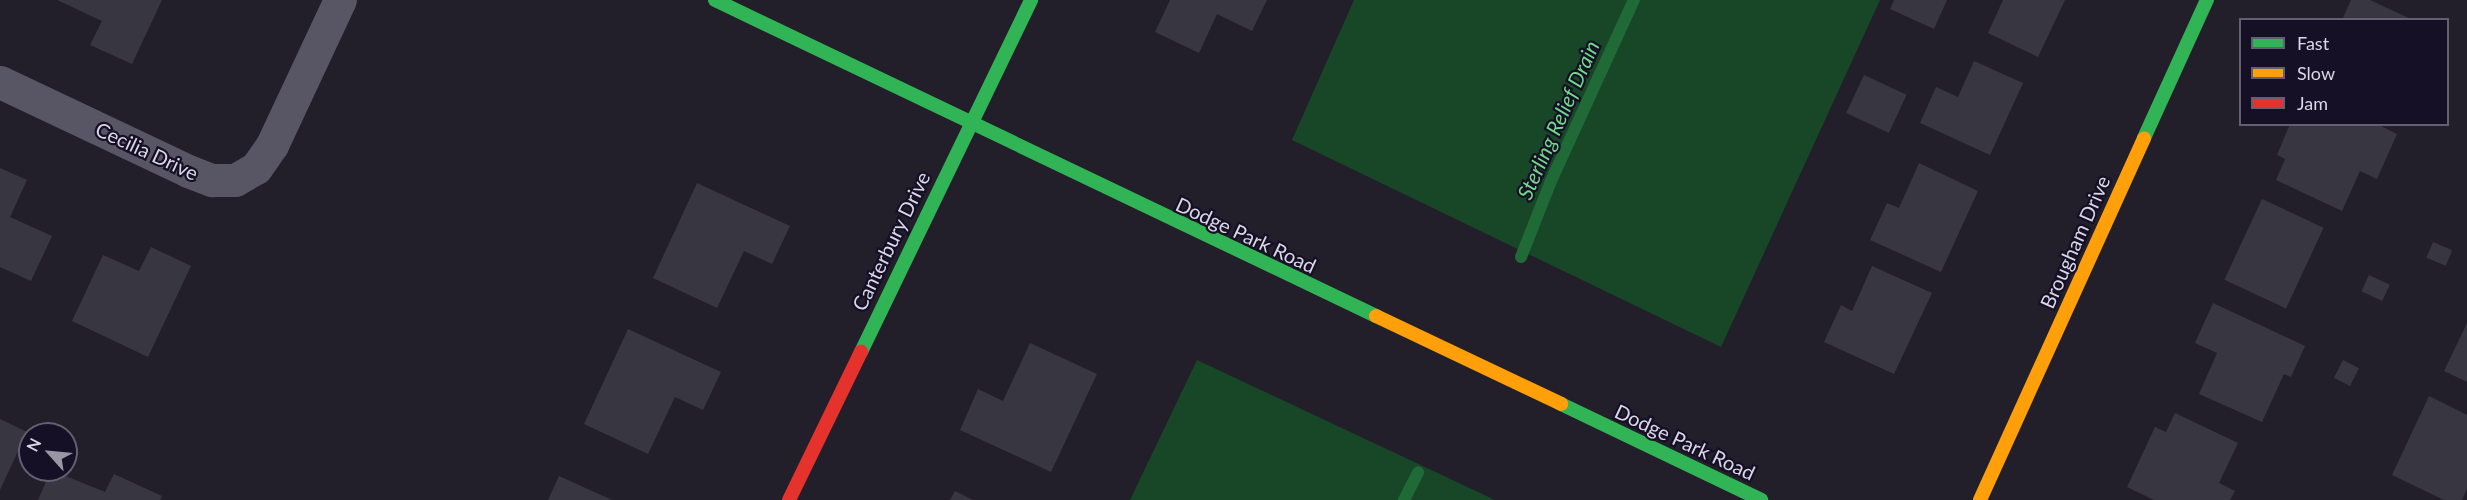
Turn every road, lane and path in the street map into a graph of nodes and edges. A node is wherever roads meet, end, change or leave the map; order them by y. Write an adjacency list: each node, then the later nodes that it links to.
1 (340, 0): 5 (street, Cecilia Drive)
2 (716, 0): 6 (street, Dodge Park Road)
3 (1031, 0): 6 (street, Canterbury Drive)
4 (2207, 0): 9 (street, Brougham Drive)
5 (0, 82)
6 (970, 121): 7 (street, Canterbury Drive); 8 (street, Dodge Park Road)
7 (789, 500)
8 (1761, 500)
9 (1980, 500)

